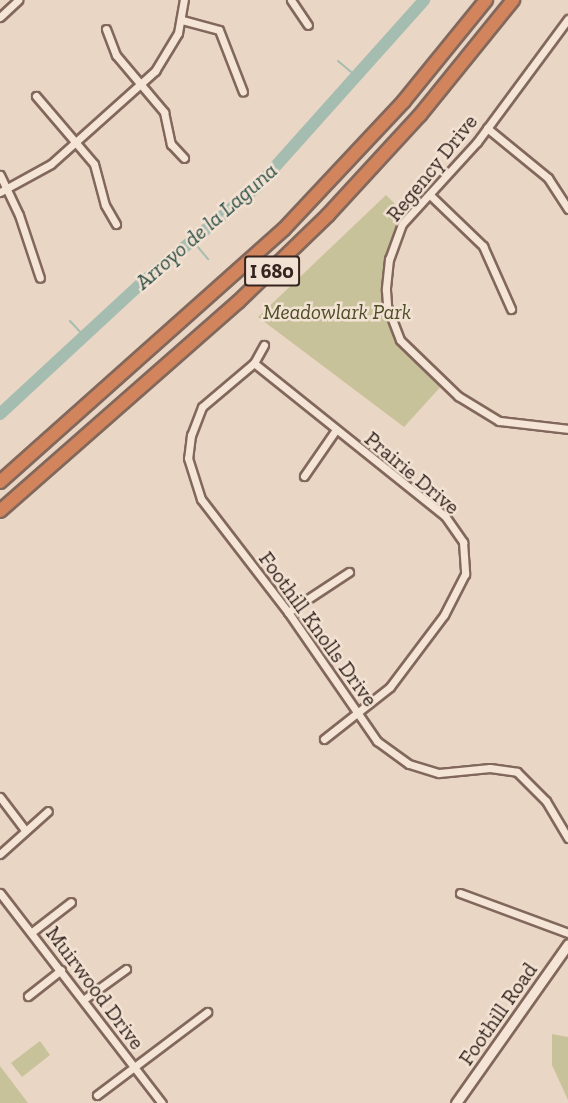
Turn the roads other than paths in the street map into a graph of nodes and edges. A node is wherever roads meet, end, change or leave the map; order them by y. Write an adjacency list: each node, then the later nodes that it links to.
1 (18, 0): 6 (street)
2 (184, 0): 8 (street)
3 (291, 0): 9 (street)
4 (486, 0): 29 (highway, I 680)
5 (513, 0): 30 (highway, I 680)
6 (0, 17)
7 (568, 19): 14 (street, Regency Drive)
8 (182, 20): 11 (street); 12 (street)
9 (308, 25)
10 (106, 29): 11 (street)
11 (141, 83): 15 (street); 16 (street)
12 (243, 92)
13 (36, 96): 15 (street)
14 (488, 129): 19 (street, Regency Drive); 20 (street)
15 (75, 144): 18 (street); 21 (street)
16 (184, 158)
17 (0, 175): 18 (street)
18 (3, 190): 22 (street)
19 (430, 195): 23 (street); 26 (street, Regency Drive)
20 (568, 209)
21 (116, 224)
22 (40, 278)
23 (511, 309)
24 (264, 345): 25 (street, Foothill Knolls Drive)
25 (254, 363): 27 (street, Prairie Drive); 32 (street, Foothill Knolls Drive)
26 (568, 429)
27 (334, 431): 28 (street); 33 (street, Prairie Drive)
28 (304, 476)
29 (0, 482)
30 (0, 511)
31 (349, 572): 32 (street)
32 (288, 612): 33 (street, Foothill Knolls Drive)
33 (359, 715): 34 (street, Prairie Drive); 38 (street, Foothill Knolls Drive)
34 (324, 739)
35 (0, 797): 37 (street)
36 (48, 811): 37 (street)
37 (25, 830): 39 (street)
38 (568, 838)
39 (0, 854)
40 (0, 893): 43 (street, Muirwood Drive)
41 (460, 893): 44 (street)
42 (71, 902): 43 (street)
43 (32, 932): 47 (street, Muirwood Drive)
44 (568, 933)
45 (568, 944): 54 (main road, Foothill Road)
46 (126, 969): 49 (street)
47 (61, 970): 48 (street); 49 (street, Muirwood Drive)
48 (28, 996)
49 (83, 1000): 51 (street, Muirwood Drive)
50 (207, 1012): 51 (street)
51 (134, 1067): 52 (street); 53 (street, Muirwood Drive)
52 (97, 1095)
53 (162, 1103)
54 (456, 1103)

